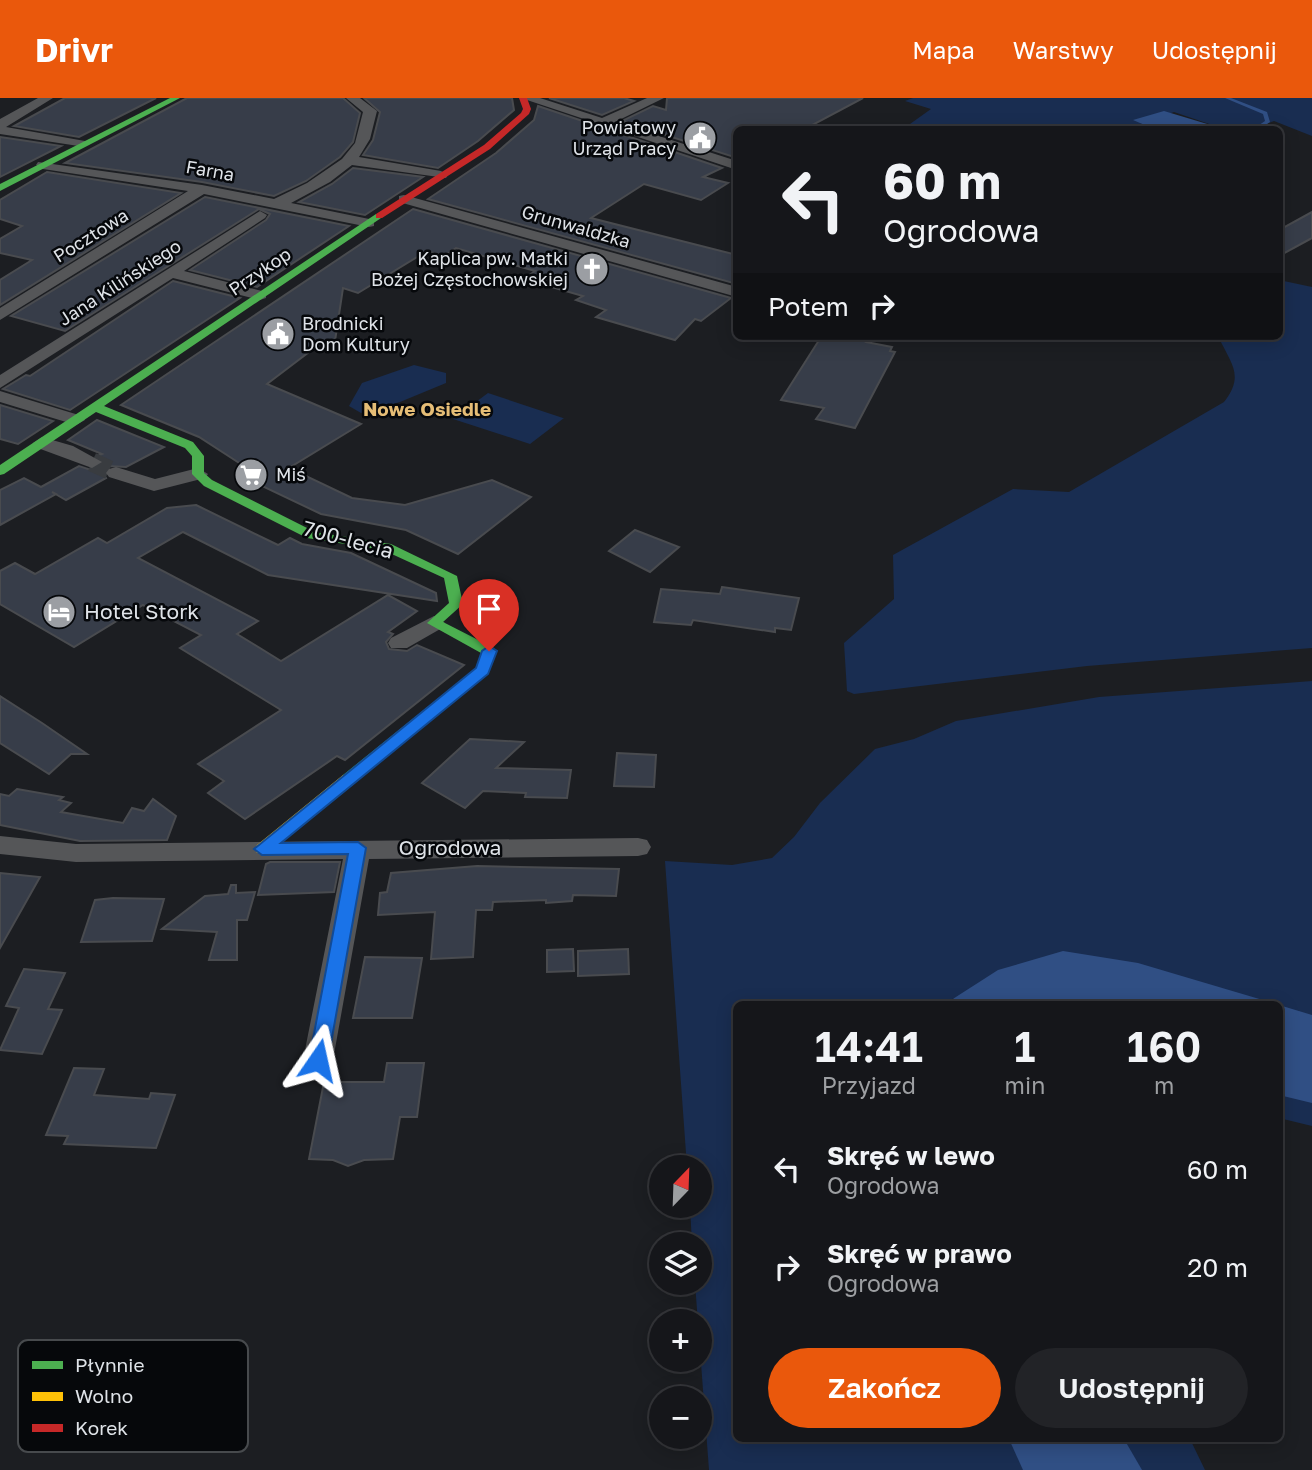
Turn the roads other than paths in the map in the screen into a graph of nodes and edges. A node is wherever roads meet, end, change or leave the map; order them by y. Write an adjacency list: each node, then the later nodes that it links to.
1 (47, 98): 7 (street)
2 (176, 98): 8 (street)
3 (352, 98): 9 (street)
4 (525, 98): 6 (street); 12 (street, Przykop)
5 (659, 98): 6 (street)
6 (603, 123): 11 (street)
7 (0, 128): 8 (street)
8 (80, 144): 10 (street)
9 (349, 160): 12 (street); 16 (street)
10 (43, 165): 13 (street); 14 (street, Farna)
11 (733, 165)
12 (441, 175): 15 (street, Przykop)
13 (0, 188)
14 (202, 189): 16 (street, Farna); 22 (street, Pocztowa)
15 (404, 199): 18 (street, Przykop); 20 (street, Grunwaldzka)
16 (278, 203): 18 (street, Farna)
17 (260, 215): 19 (street, Jana Kilińskiego)
18 (369, 223): 21 (street, Przykop)
19 (172, 273): 21 (street); 23 (street, Jana Kilińskiego)
20 (733, 291)
21 (260, 295): 25 (street, Przykop)
22 (0, 315)
23 (0, 383)
24 (0, 396): 26 (street)
25 (95, 407): 26 (street, Przykop); 31 (street)
26 (76, 420): 27 (street, Przykop)
27 (42, 443): 28 (street); 29 (street, Przykop)
28 (92, 462)
29 (0, 471)
30 (116, 473): 31 (street)
31 (198, 474): 32 (street, 700-lecia)
32 (434, 623): 33 (street, 700-lecia); 37 (street)
33 (399, 643)
34 (0, 845): 37 (street, Ogrodowa)
35 (638, 847): 36 (street, Ogrodowa)
36 (358, 848): 37 (street, Ogrodowa); 38 (street)
37 (262, 849)
38 (318, 1060)

